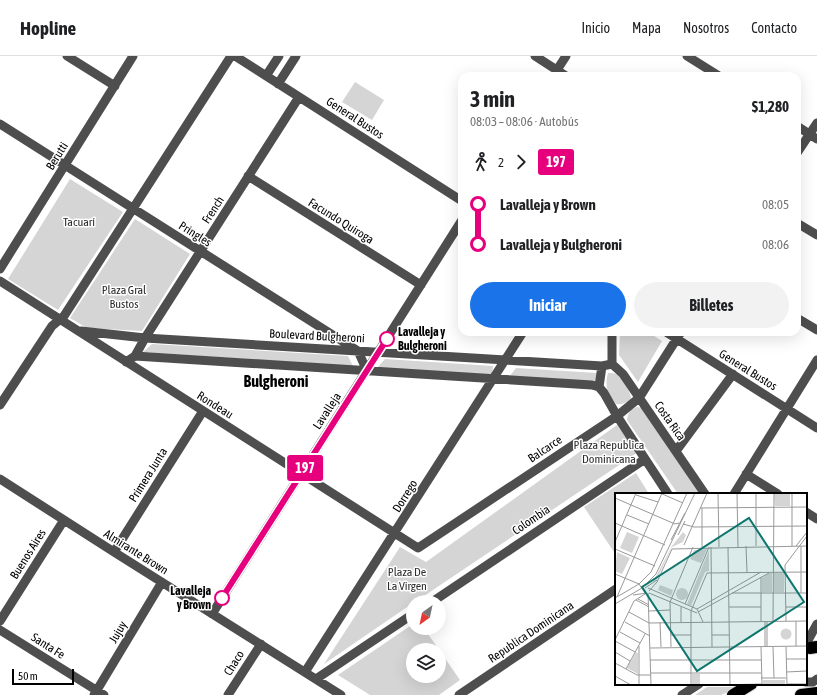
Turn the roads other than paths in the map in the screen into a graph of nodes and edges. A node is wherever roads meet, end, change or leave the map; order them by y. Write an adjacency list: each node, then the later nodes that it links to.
1 (67, 56): 15 (street)
2 (133, 56): 15 (street, Berutti)
3 (231, 56): 25 (street)
4 (235, 56): 13 (street, General Bustos)
5 (279, 56): 13 (street)
6 (296, 56): 14 (street)
7 (535, 56): 10 (street)
8 (566, 56): 11 (street)
9 (687, 56): 12 (street)
10 (554, 72)
11 (556, 72)
12 (712, 72)
13 (266, 76): 14 (street, General Bustos)
14 (278, 84): 16 (street, General Bustos)
15 (114, 86): 22 (street, Berutti)
16 (299, 97): 23 (street, French); 24 (street, General Bustos)
17 (817, 123): 20 (street)
18 (0, 124): 22 (street, Pringles)
19 (801, 129): 20 (street)
20 (813, 137): 21 (street)
21 (801, 149)
22 (65, 166): 25 (street, Pringles); 30 (street, Berutti)
23 (248, 176): 29 (street, French); 32 (street, Facundo Quiroga)
24 (458, 198)
25 (133, 209): 29 (street, Pringles); 33 (street)
26 (801, 225): 28 (street)
27 (458, 226): 32 (street, Lavalleja)
28 (817, 235)
29 (200, 251): 40 (street, French); 41 (street, Pringles)
30 (0, 269)
31 (0, 281): 33 (street, Rondeau)
32 (421, 286): 42 (street, Lavalleja)
33 (60, 320): 36 (street, Rondeau); 54 (street)
34 (801, 320): 35 (street)
35 (817, 330)
36 (78, 331): 40 (street, Boulevard Bulgheroni); 46 (street, Rondeau)
37 (521, 336): 44 (street, Dorrego)
38 (612, 336): 47 (street)
39 (679, 336): 50 (street, General Bustos); 53 (street, Balcarce)
40 (145, 338): 41 (street, Boulevard Bulgheroni); 43 (street, French)
41 (358, 351): 42 (street, Boulevard Bulgheroni); 49 (street)
42 (378, 352): 44 (street, Boulevard Bulgheroni); 49 (street, Lavalleja)
43 (135, 356): 46 (street); 49 (street)
44 (506, 360): 48 (street, Boulevard Bulgheroni); 51 (street, Dorrego)
45 (817, 360): 55 (street)
46 (126, 362): 56 (street, Rondeau)
47 (612, 364): 48 (street); 53 (street, Costa Rica)
48 (602, 366): 52 (street)
49 (367, 372): 51 (street); 61 (street, Lavalleja)
50 (733, 374): 55 (street, General Bustos); 59 (street)
51 (493, 380): 52 (street); 71 (street, Dorrego)
52 (599, 388): 57 (street)
53 (639, 398): 57 (street, Balcarce); 59 (street, Costa Rica)
54 (0, 405)
55 (787, 408): 58 (street, General Bustos); 62 (street)
56 (203, 411): 61 (street, Rondeau); 73 (street, Primera Junta)
57 (617, 416): 60 (street); 72 (street, Balcarce)
58 (817, 428)
59 (676, 451): 65 (street, Costa Rica)
60 (645, 459): 64 (street); 76 (street, Colombia)
61 (301, 474): 71 (street, Rondeau); 77 (street, Lavalleja)
62 (746, 474): 66 (street); 67 (street)
63 (0, 479): 70 (street, Almirante Brown)
64 (667, 493)
65 (703, 493)
66 (735, 493)
67 (776, 493)
68 (807, 513): 69 (street)
69 (817, 519)
70 (64, 520): 73 (street, Almirante Brown); 79 (street, Buenos Aires)
71 (395, 534): 72 (street, Rondeau); 84 (street, Dorrego)
72 (418, 548)
73 (114, 552): 74 (street, Almirante Brown)
74 (162, 582): 77 (street, Almirante Brown); 90 (street, Jujuy)
75 (615, 590): 94 (street, Republica Dominicana)
76 (442, 595)
77 (212, 614): 82 (street, Almirante Brown)
78 (406, 619): 85 (street)
79 (0, 621)
80 (817, 624): 83 (street)
81 (0, 630): 90 (street, Santa Fe)
82 (261, 644): 84 (street, Almirante Brown); 92 (street, Chaco)
83 (811, 647)
84 (305, 672): 85 (street, Almirante Brown)
85 (316, 679): 93 (street, Almirante Brown)
86 (817, 679): 87 (street)
87 (807, 682)
88 (697, 685): 95 (street)
89 (749, 685): 96 (highway)
90 (98, 693)
91 (817, 693): 97 (highway)
92 (228, 695)
93 (341, 695)
94 (459, 695)
95 (682, 695)
96 (733, 695)
97 (801, 695)

